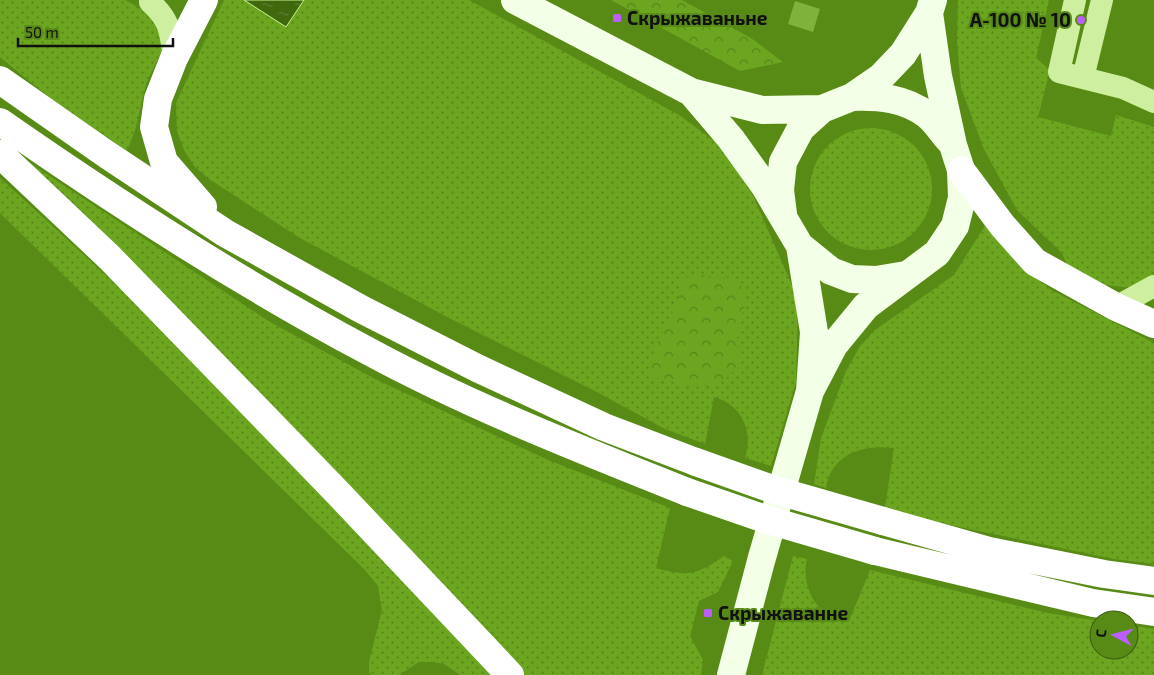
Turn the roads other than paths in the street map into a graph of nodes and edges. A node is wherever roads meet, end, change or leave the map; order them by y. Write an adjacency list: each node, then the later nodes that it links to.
1 (204, 0): 7 (highway)
2 (515, 0): 10 (main road)
3 (1075, 0): 8 (lane)
4 (1102, 0): 8 (lane)
5 (156, 1): 7 (lane)
6 (931, 6): 11 (main road); 16 (main road)
7 (174, 58): 18 (highway)
8 (1083, 78): 12 (lane)
9 (0, 80): 18 (highway)
10 (691, 92): 13 (main road); 17 (main road)
11 (852, 97): 13 (main road); 16 (main road)
12 (1154, 102)
13 (822, 109): 17 (main road)
14 (0, 122): 26 (highway, bridge)
15 (0, 154): 27 (highway)
16 (957, 158): 20 (main road); 22 (highway)
17 (784, 221): 19 (main road)
18 (225, 233): 25 (highway, bridge)
19 (800, 246): 20 (main road); 24 (main road)
20 (907, 274): 24 (main road)
21 (1154, 286): 22 (lane)
22 (1116, 307): 23 (highway)
23 (1154, 324)
24 (810, 391): 28 (main road)
25 (1154, 580)
26 (1154, 612)
27 (510, 675)
28 (731, 675)

